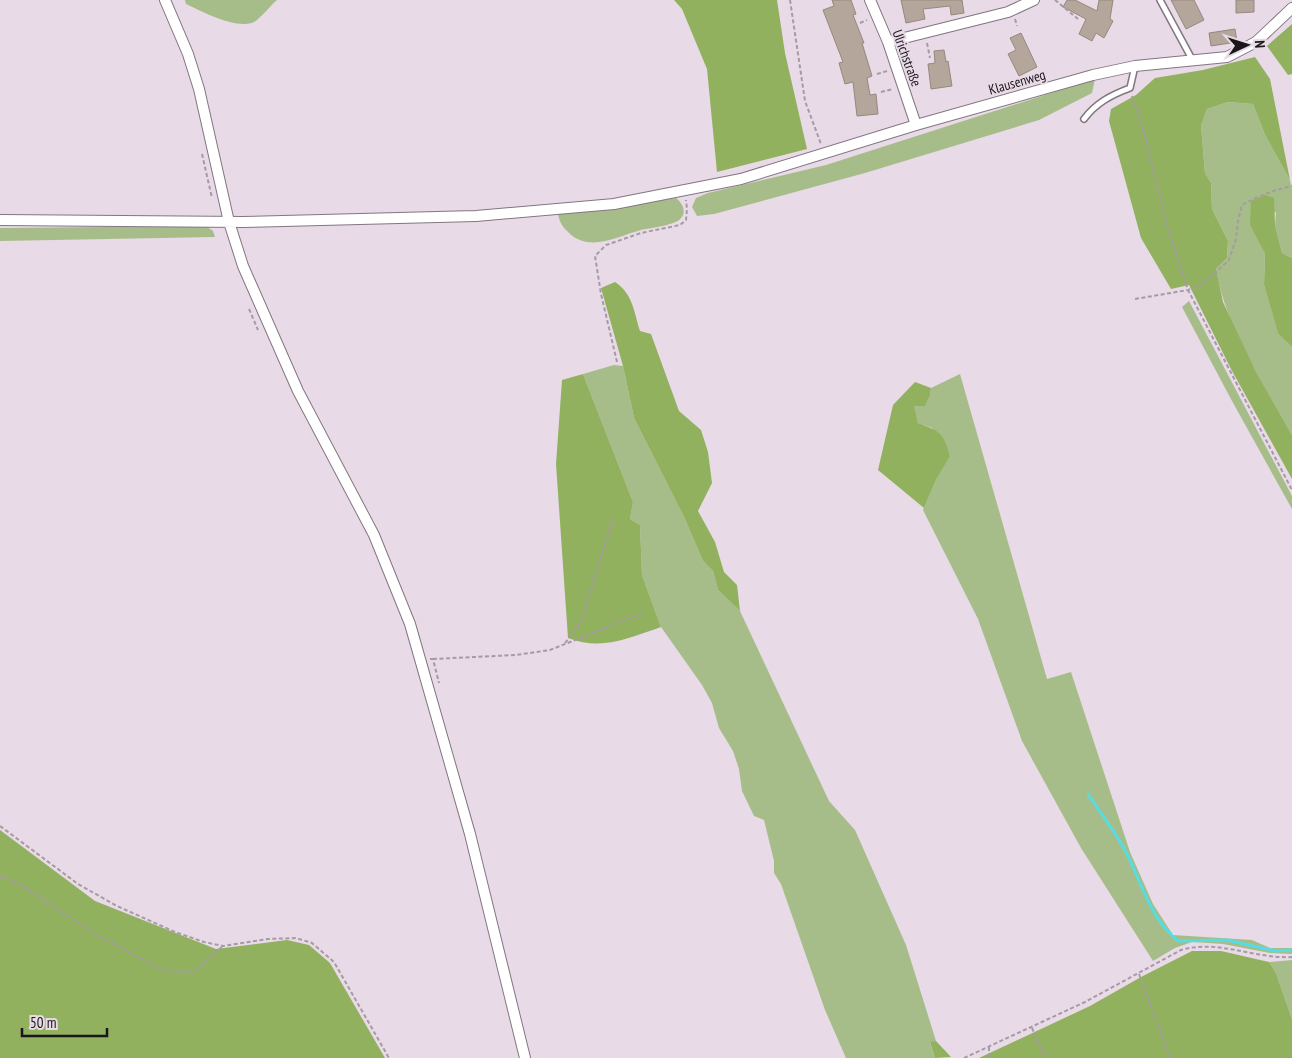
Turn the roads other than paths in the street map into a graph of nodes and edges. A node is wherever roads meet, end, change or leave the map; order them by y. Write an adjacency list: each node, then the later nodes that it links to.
1 (165, 0): 12 (street)
2 (870, 0): 6 (street, Ulrichstraße)
3 (1034, 0): 6 (street)
4 (1160, 0): 7 (lane)
5 (1292, 8): 7 (street, Klausenweg)
6 (888, 42): 10 (street, Ulrichstraße)
7 (1193, 61): 8 (street, Klausenweg)
8 (1135, 66): 9 (lane); 10 (street, Klausenweg)
9 (1084, 119)
10 (916, 125): 12 (street, Klausenweg)
11 (0, 220): 12 (street, Klausenweg)
12 (229, 222): 13 (street)
13 (525, 1058)

